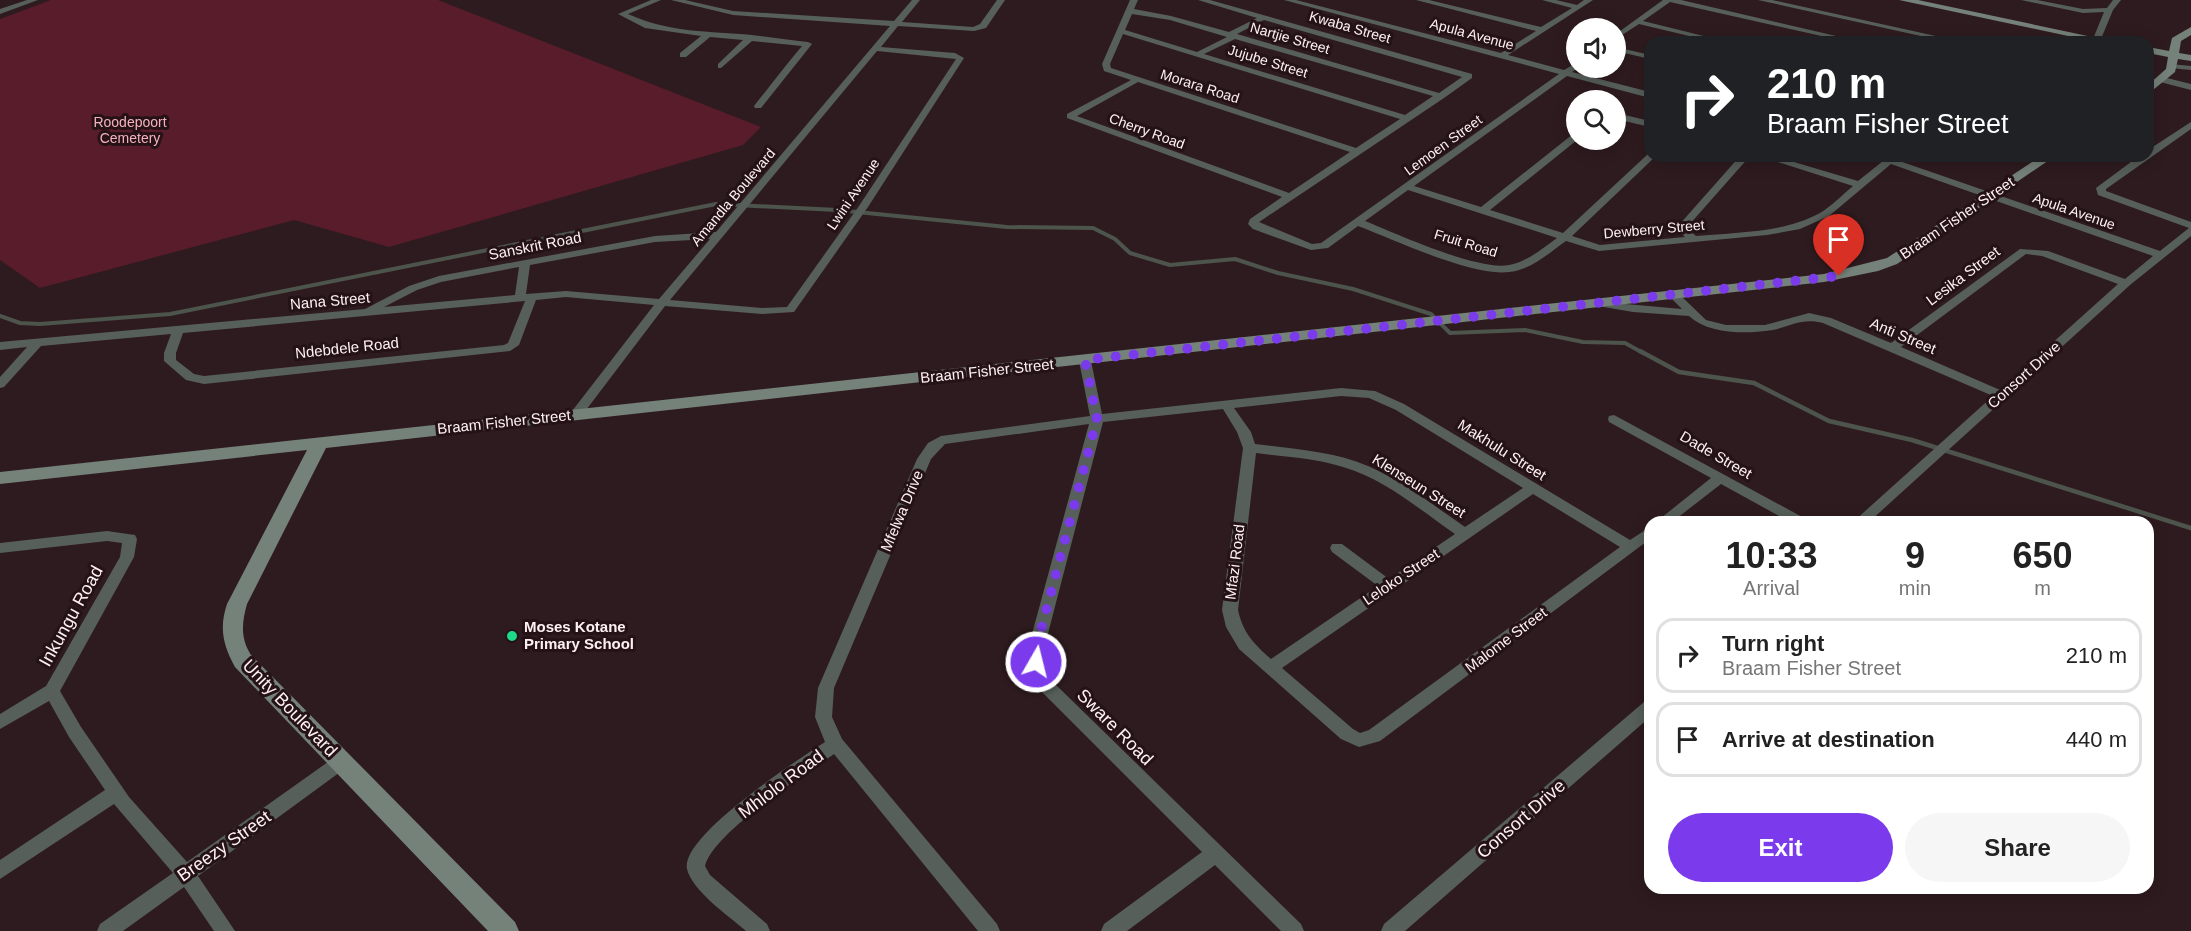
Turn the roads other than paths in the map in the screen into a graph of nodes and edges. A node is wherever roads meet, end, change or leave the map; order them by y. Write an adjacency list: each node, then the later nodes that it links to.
1 (34, 0): 20 (street)
2 (657, 0): 28 (street)
3 (675, 0): 23 (street)
4 (915, 0): 23 (street, Amandla Boulevard)
5 (1001, 0): 23 (street)
6 (1134, 0): 19 (street, Morara Road)
7 (1202, 0): 21 (street, Kwaba Street)
8 (1289, 0): 41 (street, Apula Avenue)
9 (1420, 0): 24 (street)
10 (1546, 0): 17 (street)
11 (1589, 0): 17 (street)
12 (1669, 0): 22 (street); 31 (street)
13 (1762, 0): 32 (street)
14 (1904, 0): 33 (street)
15 (2025, 0): 18 (street)
16 (2117, 0): 18 (street)
17 (1578, 7): 24 (street)
18 (2109, 10): 34 (street)
19 (1130, 11): 27 (street, Morara Road); 29 (street, Nartjie Street)
20 (0, 12)
21 (1264, 17): 29 (street); 54 (street, Kwaba Street)
22 (1638, 22): 25 (street); 30 (street)
23 (897, 23): 36 (street, Amandla Boulevard)
24 (1543, 30): 41 (street)
25 (1626, 30)
26 (2191, 30): 44 (street)
27 (1121, 31): 39 (street, Jujube Street); 49 (street, Morara Road)
28 (708, 34): 35 (street); 40 (street)
29 (1232, 35): 39 (street); 54 (street, Nartjie Street)
30 (1698, 36)
31 (1831, 36)
32 (1931, 36)
33 (2082, 36)
34 (2098, 36)
35 (751, 37): 45 (street); 55 (street)
36 (876, 48): 77 (street, Amandla Boulevard); 85 (street, Lwini Avenue)
37 (1626, 51): 42 (street)
38 (2154, 52): 44 (street)
39 (1198, 54): 56 (street, Jujube Street)
40 (683, 55)
41 (1502, 56): 47 (street, Apula Avenue)
42 (1644, 56)
43 (2191, 58): 44 (street)
44 (2174, 60): 46 (street); 50 (street)
45 (721, 66)
46 (2191, 68)
47 (1566, 73): 71 (street, Lemoen Street)
48 (1585, 78): 53 (street, Apula Avenue)
49 (1136, 80): 62 (street, Morara Road); 72 (street, Cherry Road)
50 (2163, 80): 51 (street); 52 (street)
51 (2154, 87)
52 (2191, 87)
53 (1644, 93)
54 (1441, 96): 56 (street)
55 (758, 106)
56 (1406, 118): 62 (street)
57 (1626, 118): 58 (street)
58 (1644, 123)
59 (2191, 125): 61 (street)
60 (1566, 144): 74 (street)
61 (2154, 150)
62 (1356, 151): 72 (street)
63 (1644, 162): 78 (street, Fruit Road)
64 (1740, 162): 79 (street)
65 (1784, 162): 70 (street)
66 (1888, 162): 70 (street, Dewberry Street)
67 (1896, 162): 73 (street, Apula Avenue)
68 (2040, 162): 73 (street, Braam Fisher Street)
69 (2137, 162): 76 (street)
70 (1860, 185): 79 (street, Dewberry Street)
71 (1407, 187): 74 (street, Dewberry Street); 75 (street, Lemoen Street)
72 (1288, 196): 75 (street, Lemoen Street)
73 (1990, 196): 80 (street, Apula Avenue); 83 (street, Braam Fisher Street)
74 (1482, 212): 78 (street, Dewberry Street)
75 (1357, 222): 78 (street, Fruit Road)
76 (2191, 229): 80 (street, Consort Drive)
77 (719, 235): 81 (street, Sanskrit Road); 85 (street, Amandla Boulevard)
78 (1562, 238): 79 (street, Dewberry Street)
79 (1694, 239)
80 (2161, 255): 82 (street, Consort Drive)
81 (525, 263): 84 (street); 87 (street, Sanskrit Road)
82 (2126, 283): 92 (street, Lesika Street); 96 (street, Consort Drive)
83 (1674, 295): 86 (street, Braam Fisher Street); 88 (street)
84 (526, 297): 85 (street, Nana Street); 87 (street, Nana Street); 89 (street, Ndebdele Road)
85 (664, 300): 98 (street, Amandla Boulevard)
86 (1596, 303): 88 (street); 93 (street, Braam Fisher Street)
87 (363, 313): 89 (street, Nana Street)
88 (1692, 313): 92 (street, Anti Street)
89 (178, 331): 90 (street, Nana Street)
90 (37, 343): 91 (street, Nana Street); 94 (street)
91 (0, 346)
92 (1892, 348): 96 (street, Anti Street)
93 (1085, 360): 98 (street, Braam Fisher Street); 99 (street, Sware Road)
94 (0, 384)
95 (1352, 392): 97 (street, Mfelwa Drive); 105 (street, Makhulu Street)
96 (2002, 395): 108 (street, Consort Drive)
97 (1227, 406): 99 (street, Mfelwa Drive); 102 (street)
98 (575, 415): 101 (street, Braam Fisher Street)
99 (1097, 419): 120 (street, Mfelwa Drive); 123 (street, Sware Road)
100 (1614, 419): 104 (street, Dade Street)
101 (320, 442): 103 (street, Braam Fisher Street); 121 (street, Unity Boulevard)
102 (1250, 448): 109 (street, Klenseun Street); 115 (street, Mfazi Road)
103 (0, 478)
104 (1720, 478): 106 (street); 107 (street, Dade Street)
105 (1532, 488): 109 (street, Leloko Street); 111 (street, Makhulu Street)
106 (1671, 516)
107 (1790, 516)
108 (1867, 516)
109 (1464, 534): 114 (street, Leloko Street)
110 (1644, 537): 111 (street, Malome Street)
111 (1631, 547): 119 (street, Malome Street)
112 (0, 548): 116 (street, Inkungu Road)
113 (1337, 548): 114 (street)
114 (1388, 586): 115 (street, Leloko Street)
115 (1270, 666): 119 (street, Mfazi Road)
116 (52, 691): 118 (street); 122 (street, Inkungu Road)
117 (1644, 711): 133 (street, Consort Drive)
118 (0, 722)
119 (1359, 740)
120 (836, 744): 129 (street, Mhlolo Road); 130 (street, Mfelwa Drive)
121 (341, 762): 125 (street, Breezy Street); 128 (street, Unity Boulevard)
122 (117, 792): 124 (street); 125 (street, Inkungu Road)
123 (1216, 853): 131 (street); 132 (street, Sware Road)
124 (0, 870)
125 (185, 873): 126 (street, Breezy Street); 127 (street, Inkungu Road)
126 (107, 931)
127 (225, 931)
128 (506, 931)
129 (760, 931)
130 (990, 931)
131 (1111, 931)
132 (1294, 931)
133 (1391, 931)

